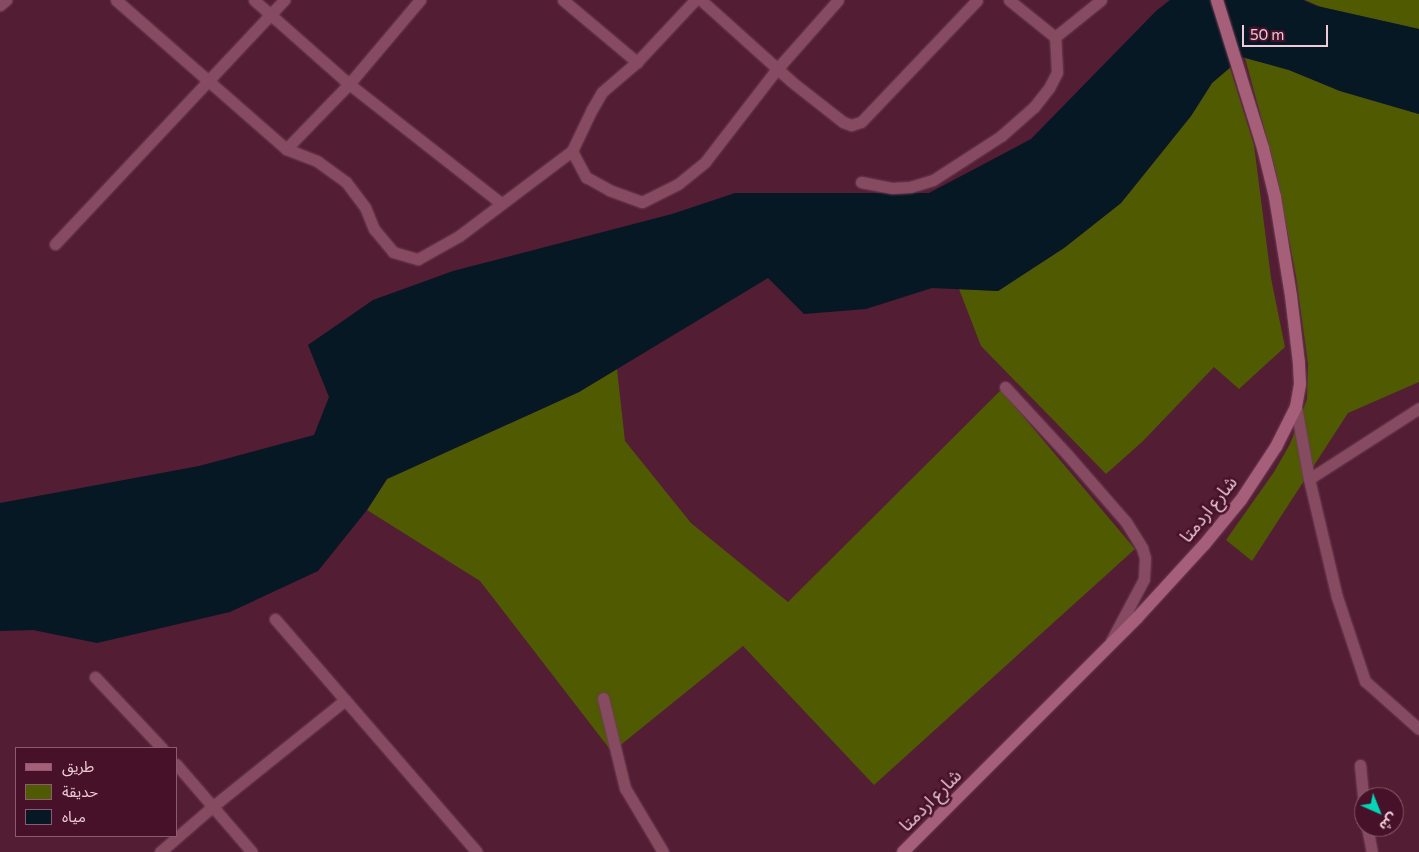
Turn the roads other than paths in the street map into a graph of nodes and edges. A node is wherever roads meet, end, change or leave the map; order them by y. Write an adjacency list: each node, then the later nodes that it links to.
1 (6, 0): 14 (street)
2 (116, 0): 19 (street)
3 (254, 0): 15 (street)
4 (284, 0): 15 (street)
5 (420, 0): 20 (street)
6 (563, 0): 17 (street)
7 (695, 0): 17 (street)
8 (701, 0): 18 (street)
9 (838, 0): 18 (street)
10 (977, 0): 18 (street)
11 (1009, 0): 16 (street)
12 (1101, 0): 16 (street)
13 (1218, 0): 27 (main road, شارع اردمتا)
14 (0, 5)
15 (271, 15): 19 (street); 20 (street)
16 (1056, 36): 23 (street)
17 (637, 62): 22 (street)
18 (777, 69): 22 (street)
19 (209, 82): 21 (street); 25 (street)
20 (349, 84): 21 (street); 24 (street)
21 (286, 149): 24 (street)
22 (572, 151): 24 (street)
23 (861, 182)
24 (501, 204)
25 (55, 244)
26 (1005, 388): 31 (street)
27 (1296, 407): 29 (street); 31 (main road, شارع اردمتا)
28 (1419, 408): 29 (street)
29 (1309, 479): 35 (street)
30 (275, 618): 34 (street)
31 (1107, 648): 48 (main road, شارع اردمتا)
32 (96, 677): 36 (street)
33 (603, 698): 47 (street)
34 (345, 700): 40 (street); 46 (street)
35 (1419, 729)
36 (161, 747)
37 (1360, 765): 39 (street)
38 (178, 766): 40 (street)
39 (1362, 787)
40 (212, 807): 41 (street); 45 (street)
41 (178, 836)
42 (177, 837): 44 (street)
43 (1370, 837): 49 (street)
44 (160, 852)
45 (252, 852)
46 (477, 852)
47 (663, 852)
48 (903, 852)
49 (1372, 852)

